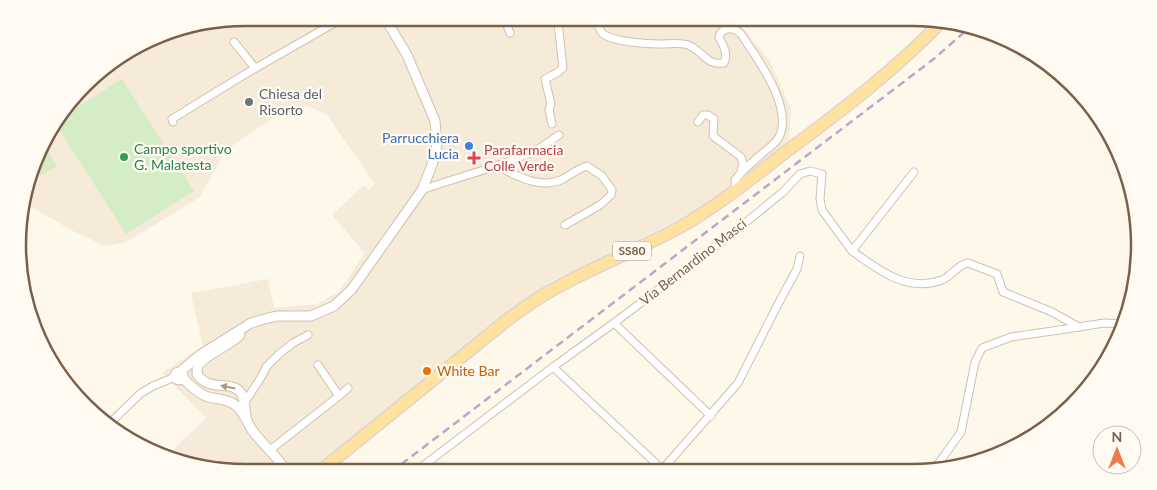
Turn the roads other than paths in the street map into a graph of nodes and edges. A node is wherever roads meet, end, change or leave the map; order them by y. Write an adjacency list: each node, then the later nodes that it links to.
1 (329, 26): 9 (street)
2 (390, 26): 18 (street)
3 (507, 26): 7 (street)
4 (559, 26): 12 (street)
5 (598, 26): 15 (street)
6 (935, 28): 17 (main road, SS80)
7 (510, 33)
8 (234, 42): 9 (street)
9 (255, 68): 10 (street)
10 (173, 122)
11 (698, 122): 15 (street)
12 (552, 124)
13 (559, 135): 14 (street)
14 (497, 166): 18 (street); 19 (street)
15 (741, 172): 17 (street)
16 (914, 172): 20 (street)
17 (736, 189): 39 (main road, SS80)
18 (422, 190): 22 (street)
19 (566, 225)
20 (852, 251): 23 (street, Via Bernardino Masci); 25 (street)
21 (800, 256): 33 (street)
22 (251, 323): 29 (street); 32 (street, one-way to 22)
23 (614, 323): 28 (street, Via Bernardino Masci); 33 (street)
24 (1116, 324): 25 (street)
25 (1078, 327): 37 (street)
26 (308, 336): 32 (street)
27 (318, 365): 31 (street)
28 (553, 367): 40 (street, Via Bernardino Masci); 41 (street)
29 (180, 375): 34 (street); 35 (street)
30 (348, 388): 31 (street)
31 (339, 396): 36 (street)
32 (245, 402): 35 (street)
33 (711, 416): 42 (street)
34 (113, 420)
35 (247, 420): 36 (street)
36 (270, 450): 38 (street)
37 (939, 462)
38 (281, 464)
39 (329, 464)
40 (426, 464)
41 (655, 464)
42 (668, 464)

